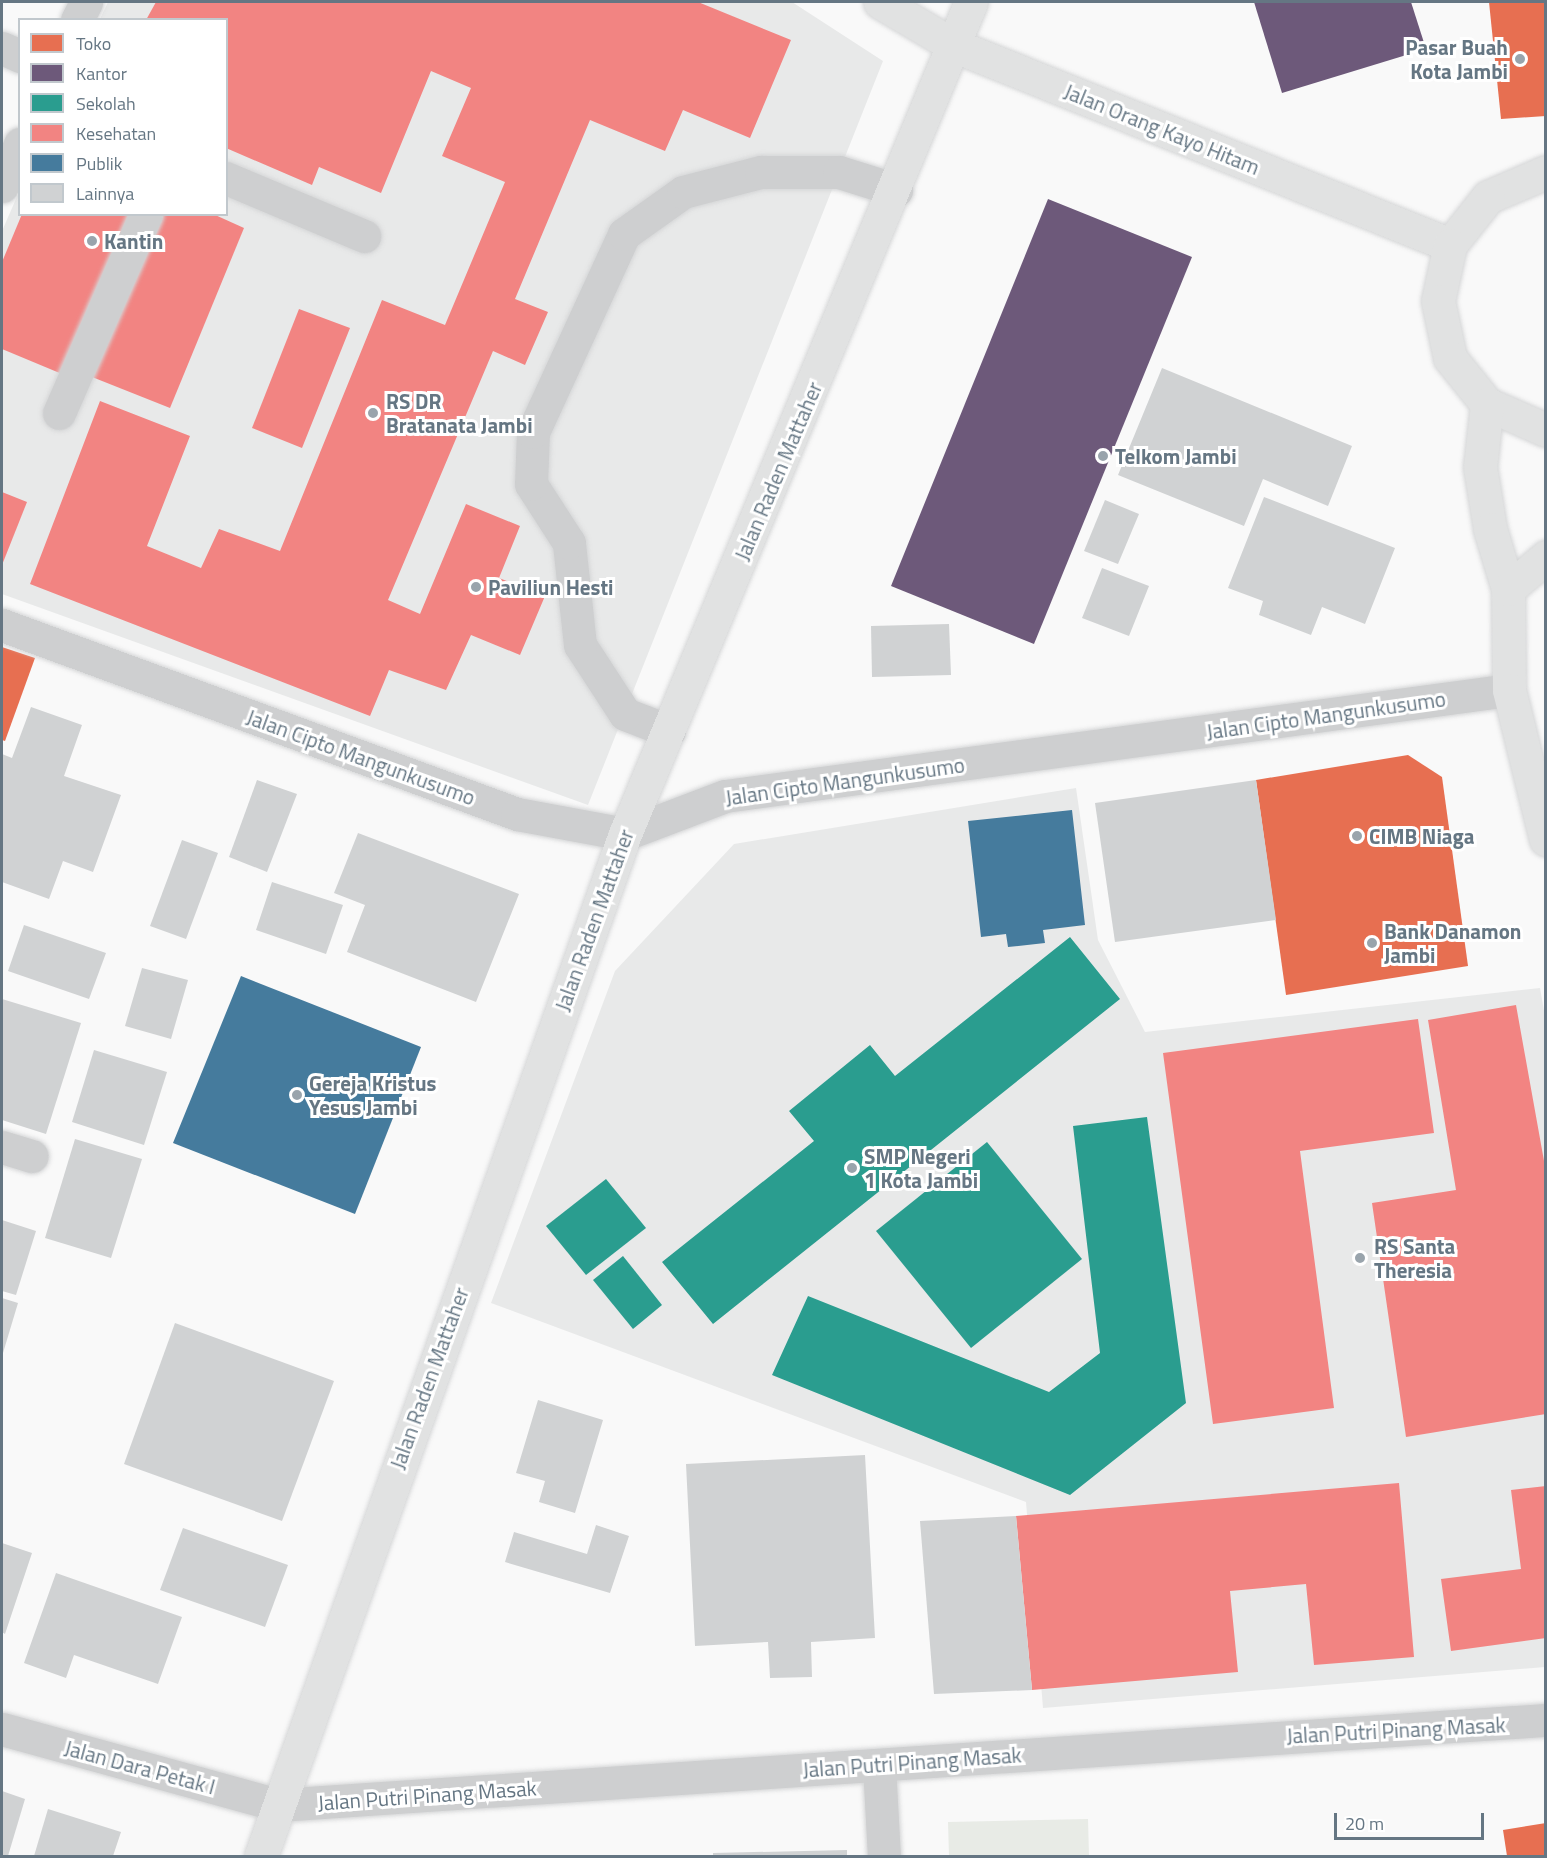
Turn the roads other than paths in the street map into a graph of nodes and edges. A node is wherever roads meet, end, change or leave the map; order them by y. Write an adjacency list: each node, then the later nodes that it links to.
1 (86, 2): 4 (street)
2 (880, 2): 5 (main road, Jalan Orang Kayo Hitam)
3 (971, 2): 5 (main road, Jalan Raden Mattaher)
4 (78, 18)
5 (953, 45): 12 (main road, Jalan Raden Mattaher); 15 (main road, Jalan Orang Kayo Hitam)
6 (2, 48): 7 (street)
7 (18, 55)
8 (18, 149): 11 (street)
9 (1545, 172): 15 (main road)
10 (228, 179): 14 (street)
11 (2, 186)
12 (896, 190): 23 (main road, Jalan Raden Mattaher); 23 (street)
13 (145, 216): 17 (street)
14 (364, 236)
15 (1450, 245): 16 (main road)
16 (1487, 404): 18 (main road); 20 (main road)
17 (59, 413)
18 (1545, 430)
19 (1545, 557): 20 (main road)
20 (1508, 589): 22 (main road)
21 (2, 625): 24 (street, Jalan Cipto Mangunkusumo)
22 (1509, 690): 24 (street, Jalan Cipto Mangunkusumo); 25 (main road)
23 (669, 731): 24 (main road, Jalan Raden Mattaher)
24 (625, 834): 29 (main road, Jalan Raden Mattaher)
25 (1545, 840)
26 (1545, 1720): 28 (street, Jalan Putri Pinang Masak)
27 (2, 1729): 29 (street, Jalan Dara Petak I)
28 (879, 1765): 29 (street, Jalan Putri Pinang Masak); 31 (street)
29 (278, 1805): 30 (main road, Jalan Raden Mattaher)
30 (261, 1857)
31 (884, 1857)

